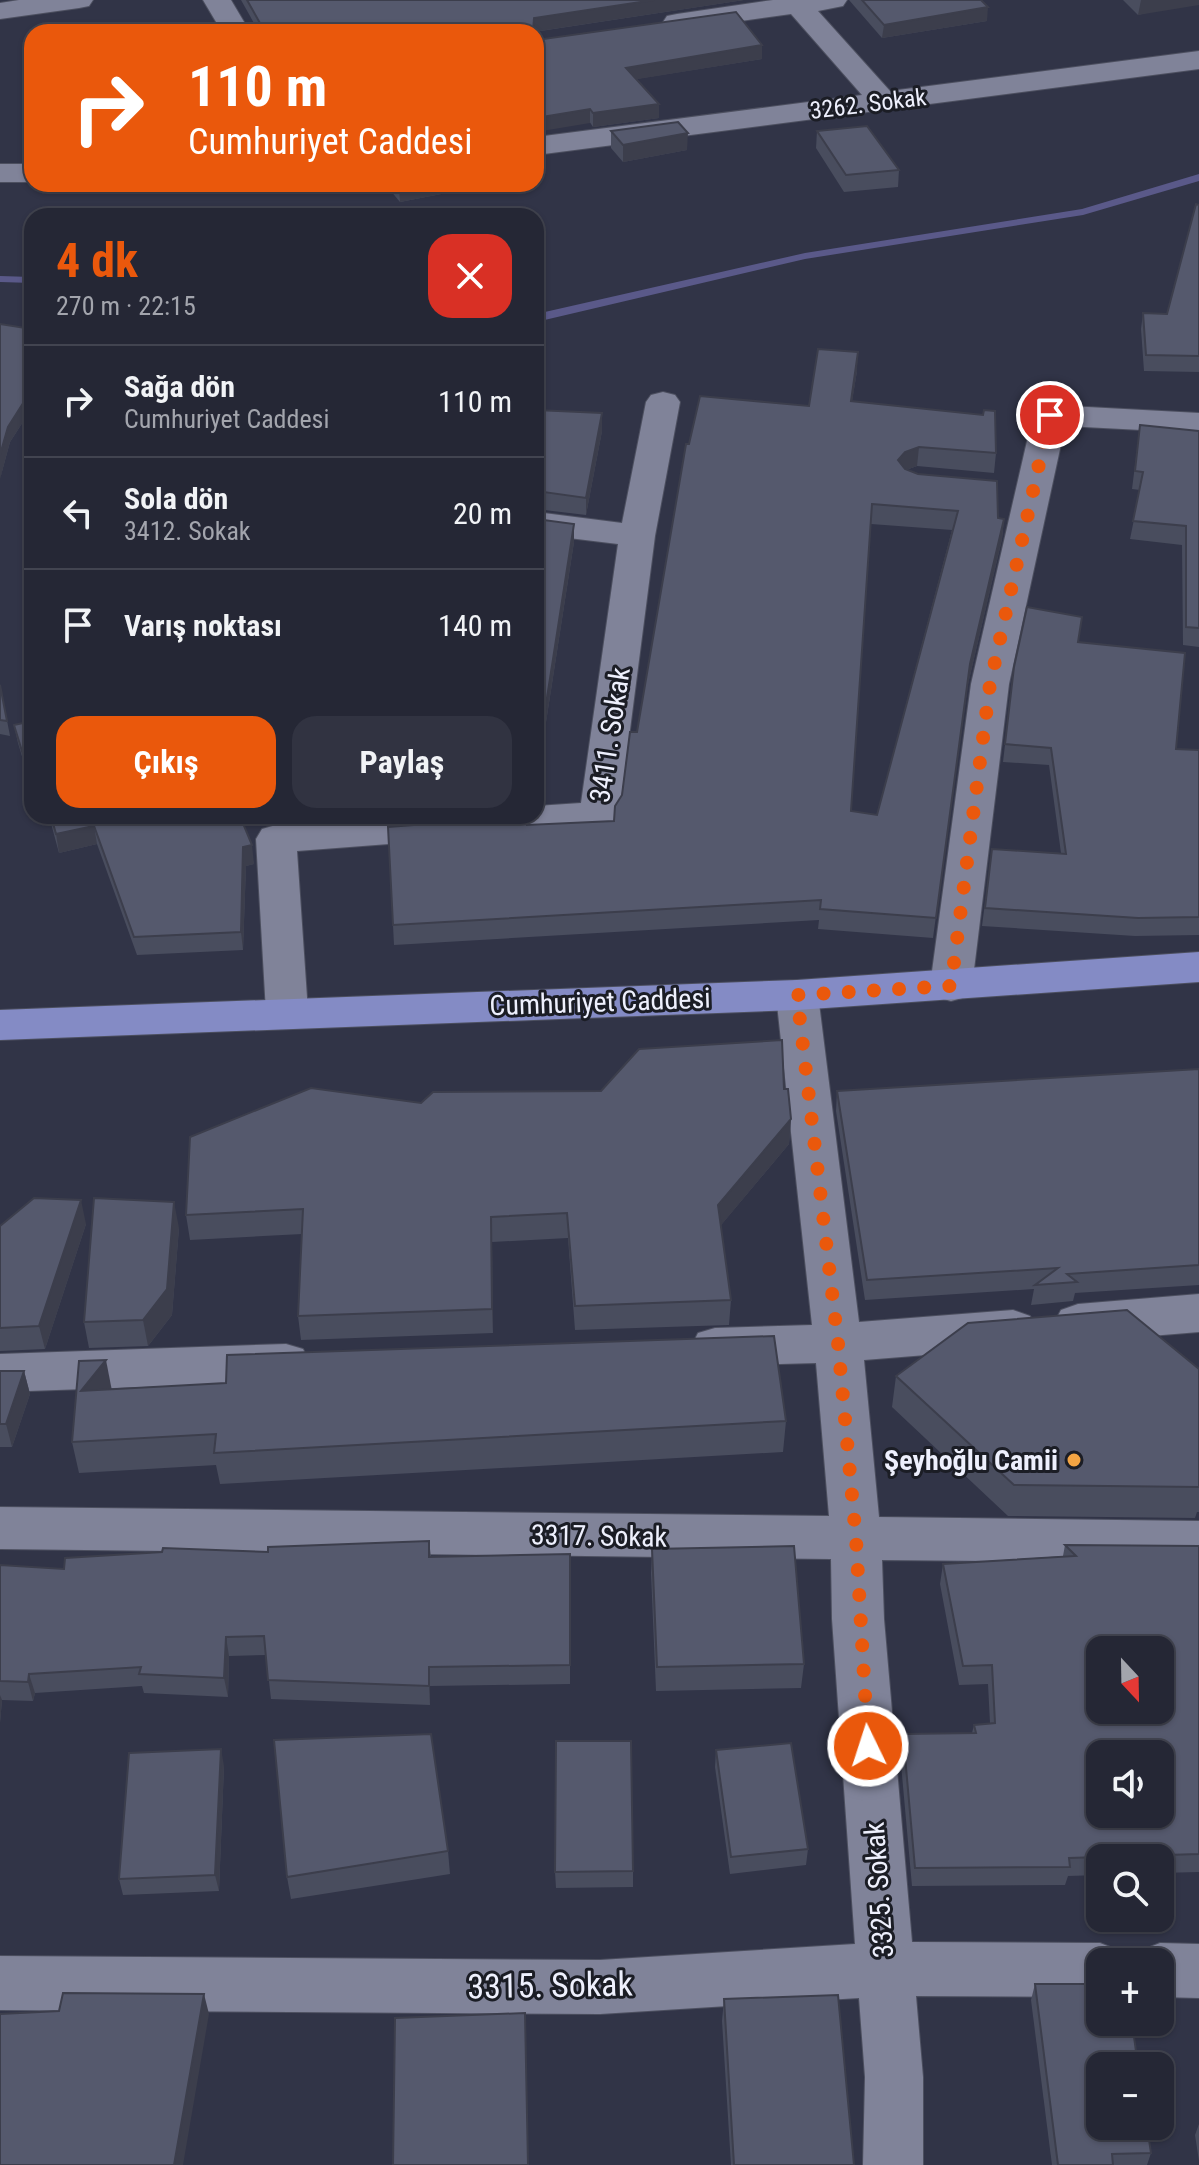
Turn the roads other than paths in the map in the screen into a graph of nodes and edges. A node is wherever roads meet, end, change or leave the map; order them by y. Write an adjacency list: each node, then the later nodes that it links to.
1 (79, 0): 5 (street)
2 (217, 0): 6 (street)
3 (833, 0): 4 (street)
4 (796, 2): 7 (street); 9 (street)
5 (0, 11)
6 (231, 24)
7 (644, 27)
8 (1199, 60): 9 (street, 3262. Sokak)
9 (884, 102): 10 (street, 3262. Sokak)
10 (544, 145)
11 (0, 173): 12 (street)
12 (24, 173)
13 (663, 402): 16 (street, 3411. Sokak)
14 (1199, 423): 21 (street)
15 (544, 524): 16 (street)
16 (637, 536): 17 (street, 3411. Sokak)
17 (544, 817)
18 (355, 824): 19 (street, 3411. Sokak)
19 (274, 827): 23 (street, 3411. Sokak)
20 (1199, 967): 21 (main road, Cumhuriyet Caddesi)
21 (951, 986): 22 (main road, Cumhuriyet Caddesi)
22 (797, 995): 23 (main road, Cumhuriyet Caddesi); 26 (street, 3325. Sokak)
23 (287, 1012): 24 (main road, Cumhuriyet Caddesi)
24 (0, 1025)
25 (1199, 1313): 26 (street)
26 (838, 1343): 27 (street); 31 (street, 3325. Sokak)
27 (679, 1349)
28 (330, 1362): 29 (street)
29 (0, 1373)
30 (0, 1528): 31 (street, 3317. Sokak)
31 (856, 1539): 32 (street, 3317. Sokak); 33 (street, 3325. Sokak)
32 (1199, 1542)
33 (885, 1969): 34 (street, 3315. Sokak); 37 (street, 3315. Sokak); 38 (street, 3325. Sokak)
34 (1086, 1970)
35 (1174, 1970): 36 (street)
36 (1199, 1971)
37 (0, 1983)
38 (893, 2165)

